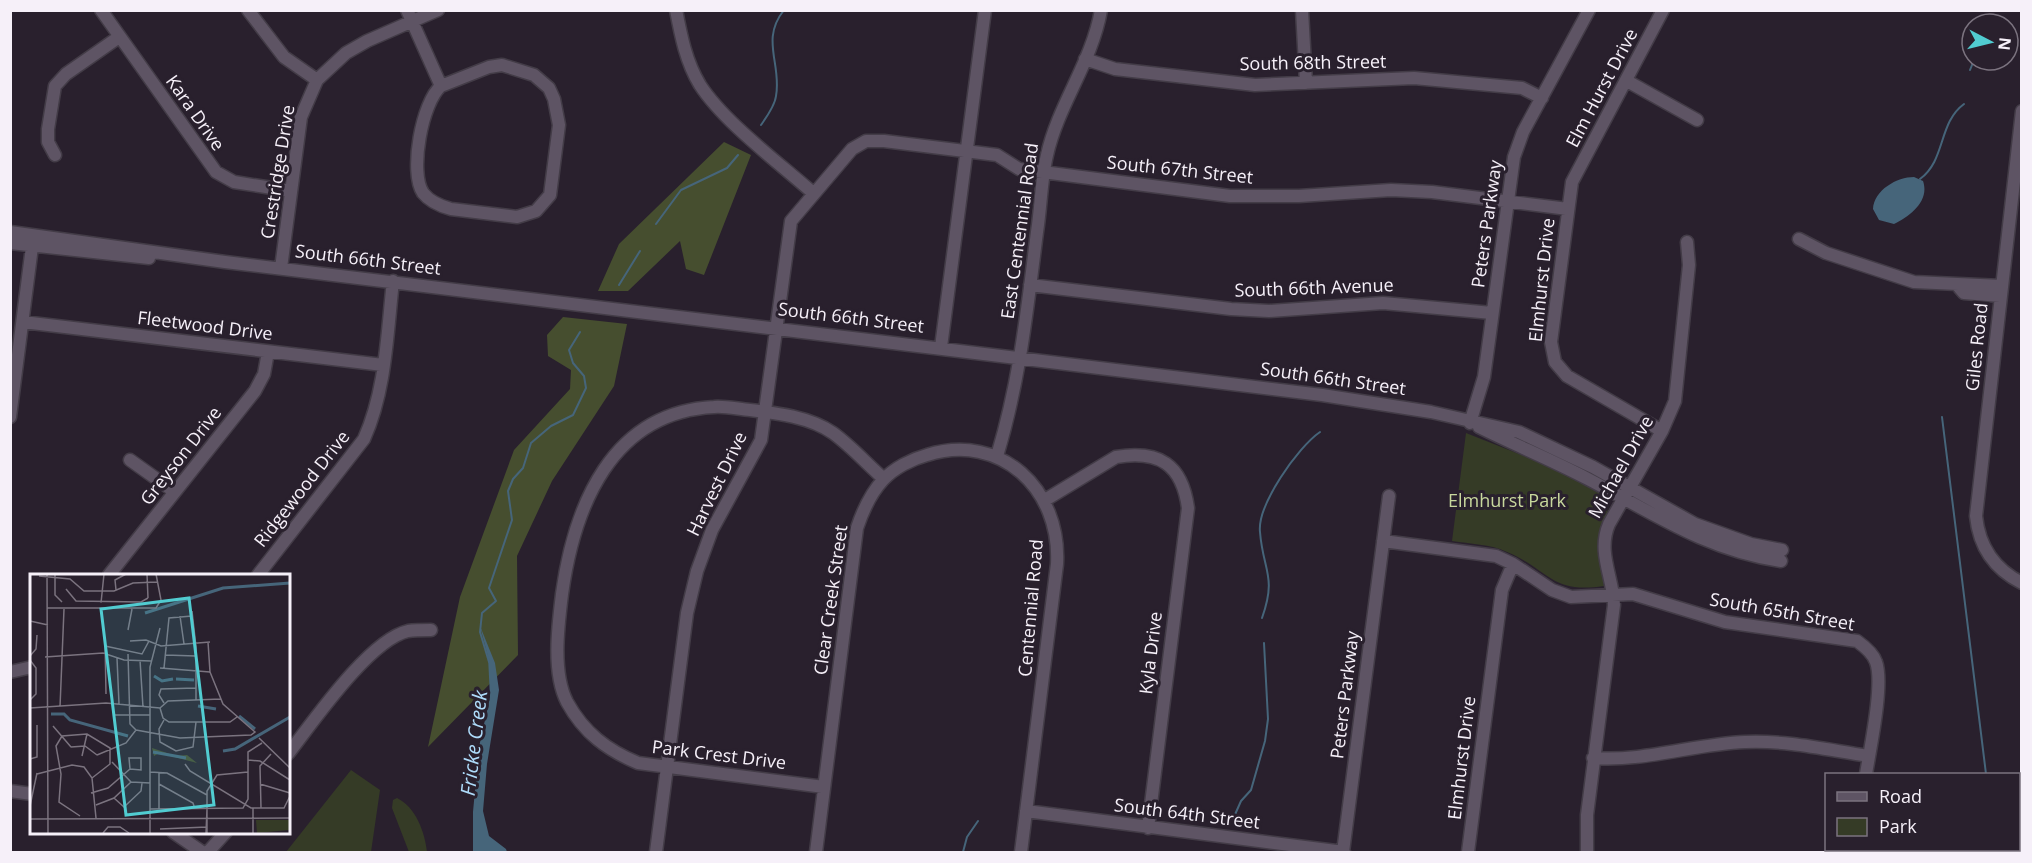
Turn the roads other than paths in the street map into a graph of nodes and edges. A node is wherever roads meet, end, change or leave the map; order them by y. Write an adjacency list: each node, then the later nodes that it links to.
1 (101, 10): 11 (street, Kara Drive)
2 (248, 10): 13 (street)
3 (438, 10): 10 (street, Crestridge Drive)
4 (676, 10): 25 (street)
5 (985, 10): 20 (street)
6 (1101, 10): 12 (street, East Centennial Road)
7 (1302, 10): 15 (street)
8 (1589, 10): 17 (street, Peters Parkway)
9 (1663, 10): 14 (street, Elm Hurst Drive)
10 (410, 16): 13 (street, Crestridge Drive); 16 (street)
11 (119, 37): 21 (street); 24 (street, Kara Drive)
12 (1085, 59): 15 (street, South 68th Street); 22 (street, East Centennial Road)
13 (317, 80): 24 (street, Crestridge Drive)
14 (1627, 81): 19 (street); 23 (street, Elm Hurst Drive)
15 (1306, 83): 17 (street, South 68th Street)
16 (441, 87): 16 (street)
17 (1542, 98): 26 (street, Peters Parkway)
18 (2022, 111): 36 (street, Giles Road)
19 (1697, 120)
20 (966, 151): 22 (street, South 67th Street); 25 (street, South 67th Street); 40 (street)
21 (55, 155)
22 (1044, 172): 26 (street, South 67th Street); 35 (street, East Centennial Road)
23 (1572, 182): 27 (street, Elmhurst Drive)
24 (291, 191): 33 (street, Crestridge Drive)
25 (813, 193): 39 (street, Harvest Drive)
26 (1507, 201): 27 (street, South 67th Street); 37 (street, Peters Parkway)
27 (1568, 209): 47 (street, Elmhurst Drive)
28 (10, 232): 30 (street, South 66th Street)
29 (1799, 239): 36 (street)
30 (33, 241): 32 (street, South 66th Street); 33 (street, South 66th Street); 38 (street)
31 (1687, 242): 47 (street, Michael Drive)
32 (10, 243)
33 (282, 268): 34 (street, South 66th Street)
34 (393, 281): 39 (street, South 66th Street); 43 (street, Ridgewood Drive)
35 (1030, 285): 37 (street, South 66th Avenue); 42 (street, East Centennial Road)
36 (2001, 291): 60 (street, Giles Road)
37 (1492, 313): 46 (street, Peters Parkway)
38 (23, 322): 41 (street, Fleetwood Drive); 45 (street)
39 (776, 327): 40 (street, South 66th Street); 44 (street, Harvest Drive)
40 (941, 347): 42 (street, South 66th Street)
41 (268, 352): 43 (street, Fleetwood Drive); 51 (street, Greyson Drive)
42 (1022, 357): 46 (street, South 66th Street); 48 (street)
43 (383, 365): 59 (street, Ridgewood Drive)
44 (767, 412): 50 (street); 68 (street, Harvest Drive); 68 (street, Park Crest Drive)
45 (10, 417)
46 (1470, 423): 52 (street, South 66th Street)
47 (1662, 431): 52 (street, Michael Drive)
48 (997, 456): 50 (street, Clear Creek Street); 54 (street, Centennial Road)
49 (130, 460): 51 (street)
50 (884, 479): 70 (street, Clear Creek Street)
51 (175, 492): 58 (street, Greyson Drive)
52 (1627, 493): 56 (street, South 66th Street); 61 (street, Michael Drive)
53 (1389, 496): 55 (street, Peters Parkway)
54 (1045, 500): 73 (street, Centennial Road); 74 (street, Kyla Drive)
55 (1383, 541): 57 (street, South 65th Street); 82 (street, Peters Parkway)
56 (1781, 556)
57 (1513, 564): 61 (street, South 65th Street); 83 (street, Elmhurst Drive)
58 (109, 574)
59 (259, 574)
60 (2022, 583)
61 (1613, 594): 66 (street, South 65th Street); 67 (street, Michael Drive)
62 (431, 630): 65 (street)
63 (30, 667): 64 (street)
64 (10, 672)
65 (290, 751)
66 (1869, 756): 67 (street); 69 (street)
67 (1593, 758): 84 (street, Michael Drive)
68 (667, 768): 70 (street, Park Crest Drive); 79 (street, Harvest Drive)
69 (1866, 773)
70 (824, 787): 80 (street, Clear Creek Street)
71 (10, 791): 72 (street)
72 (30, 794)
73 (1026, 812): 74 (street, South 64th Street); 81 (street, Centennial Road)
74 (1148, 828): 82 (street, South 64th Street)
75 (176, 833): 77 (street)
76 (224, 833): 78 (street)
77 (202, 852)
78 (208, 852)
79 (656, 852)
80 (816, 852)
81 (1021, 852)
82 (1343, 852)
83 (1468, 852)
84 (1587, 852)

